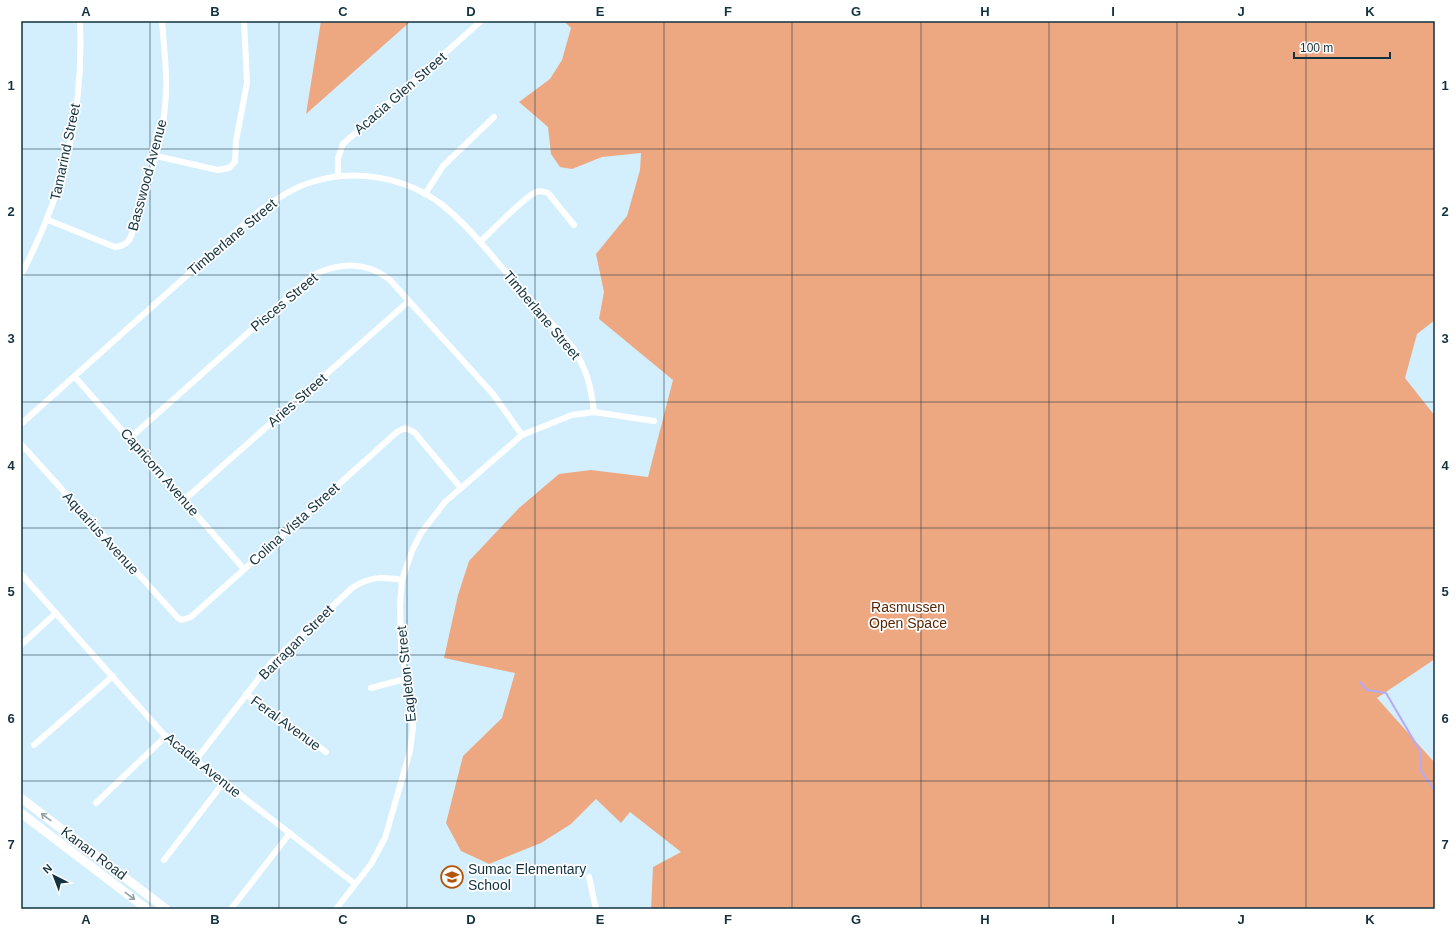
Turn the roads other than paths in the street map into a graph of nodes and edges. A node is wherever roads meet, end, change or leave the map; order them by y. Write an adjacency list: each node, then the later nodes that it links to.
1 (80, 21): 9 (street, Tamarind Street)
2 (162, 21): 6 (street, Basswood Avenue)
3 (244, 21): 6 (street)
4 (481, 21): 7 (street, Acacia Glen Street)
5 (494, 117): 8 (street)
6 (156, 156): 9 (street, Basswood Avenue)
7 (338, 176): 8 (street, Timberlane Street); 14 (street, Timberlane Street)
8 (425, 194): 11 (street, Timberlane Street)
9 (48, 220): 12 (street, Tamarind Street)
10 (574, 225): 11 (street)
11 (480, 242): 15 (street, Timberlane Street)
12 (21, 275)
13 (409, 301): 18 (street, Pisces Street); 19 (street, Pisces Street); 22 (street, Aries Street)
14 (74, 377): 17 (street, Timberlane Street); 19 (street, Capricorn Avenue)
15 (594, 412): 16 (street, Eagleton Street); 18 (street, Eagleton Street)
16 (654, 421)
17 (21, 424)
18 (522, 435): 21 (street, Eagleton Street)
19 (130, 438): 22 (street, Capricorn Avenue)
20 (21, 444): 27 (street, Aquarius Avenue)
21 (461, 488): 23 (street, Colina Vista Street); 25 (street, Eagleton Street)
22 (184, 500): 23 (street, Capricorn Avenue)
23 (244, 569): 27 (street, Colina Vista Street)
24 (21, 574): 26 (street, Acadia Avenue)
25 (402, 580): 30 (street, Eagleton Street); 32 (street, Barragan Street)
26 (56, 613): 28 (street); 29 (street, Acadia Avenue)
27 (182, 620)
28 (21, 645)
29 (113, 676): 33 (street, Acadia Avenue); 34 (street)
30 (405, 679): 31 (street); 44 (street, Eagleton Street)
31 (371, 688)
32 (246, 694): 35 (street, Feral Avenue); 36 (street, Barragan Street)
33 (166, 736): 36 (street, Acadia Avenue); 39 (street)
34 (34, 745)
35 (326, 752)
36 (195, 761): 37 (street, Acadia Avenue)
37 (224, 782): 41 (street, Acadia Avenue); 42 (street)
38 (21, 798): 46 (main road, Kanan Road, one-way to 38)
39 (96, 803)
40 (21, 812): 45 (main road, Kanan Road, one-way to 45)
41 (290, 833): 44 (street, Acadia Avenue); 47 (street)
42 (164, 860)
43 (588, 877): 49 (street)
44 (355, 884): 48 (street, Eagleton Street)
45 (147, 909)
46 (166, 909)
47 (231, 909)
48 (336, 909)
49 (596, 909)

